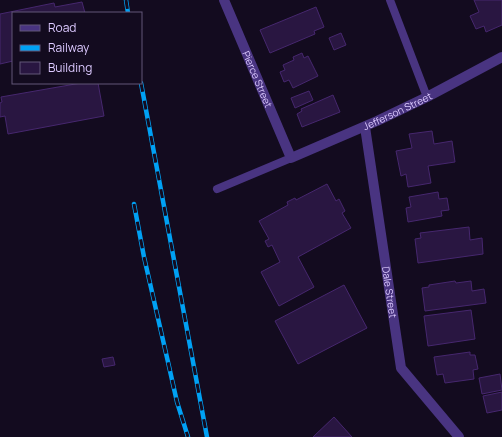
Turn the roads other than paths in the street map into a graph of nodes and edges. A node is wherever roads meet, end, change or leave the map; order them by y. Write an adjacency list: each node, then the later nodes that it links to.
1 (224, 0): 6 (street, Pierce Street)
2 (390, 0): 4 (lane)
3 (502, 58): 4 (street, Jefferson Street)
4 (427, 97): 5 (street, Jefferson Street)
5 (365, 127): 6 (street, Jefferson Street); 8 (street, Dale Street)
6 (290, 158): 7 (lane)
7 (217, 189)
8 (459, 437)

